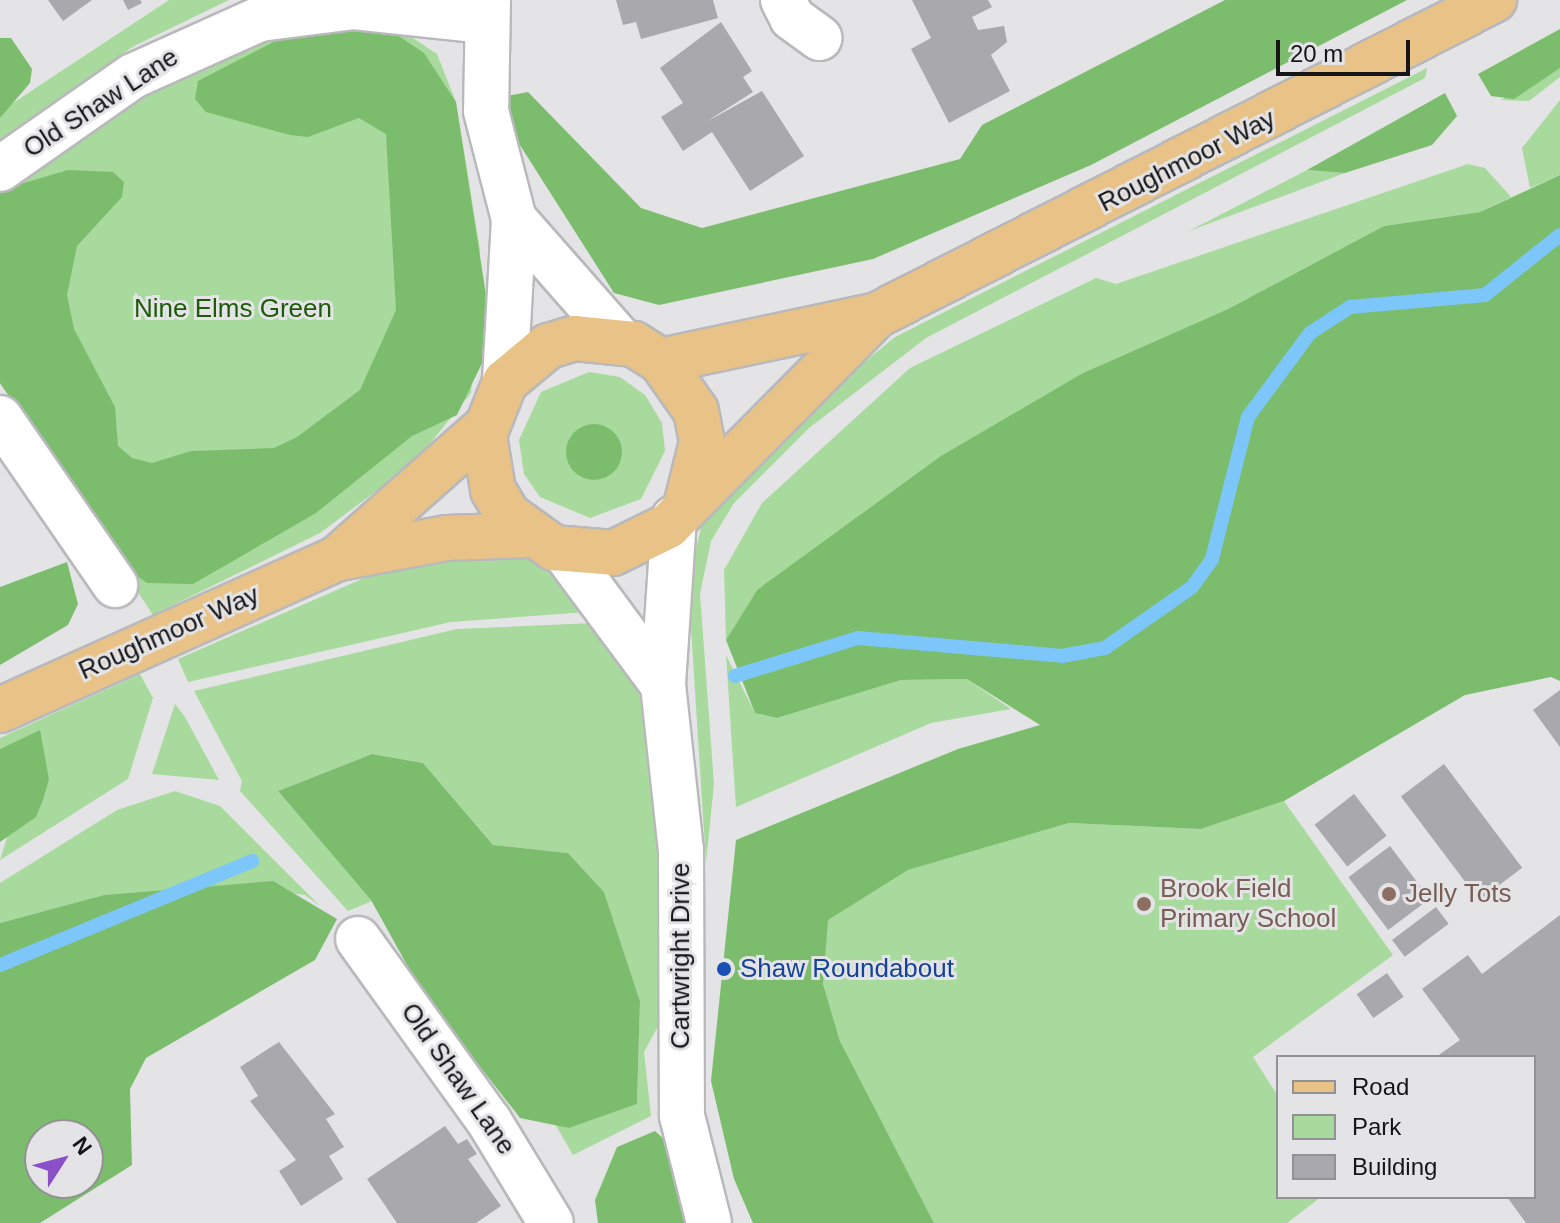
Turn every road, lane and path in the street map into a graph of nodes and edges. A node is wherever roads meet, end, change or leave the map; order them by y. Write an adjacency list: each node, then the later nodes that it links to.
1 (783, 0): 4 (street)
2 (1494, 0): 7 (main road, Roughmoor Way)
3 (486, 11): 5 (street, Old Shaw Lane); 6 (street)
4 (820, 38)
5 (0, 169)
6 (514, 219): 8 (street); 10 (street)
7 (877, 315): 9 (main road, Roughmoor Way); 13 (main road, Roughmoor Way)
8 (622, 342): 9 (main road, Roughmoor Way); 10 (main road, Roughmoor Way)
9 (661, 361): 13 (main road, Roughmoor Way)
10 (505, 382): 12 (main road, Roughmoor Way)
11 (0, 418): 16 (street)
12 (487, 426): 14 (main road, Roughmoor Way); 15 (main road, Roughmoor Way)
13 (681, 510): 14 (main road, Roughmoor Way); 17 (street, Cartwright Drive)
14 (546, 542): 15 (main road, Roughmoor Way); 17 (street)
15 (339, 558): 18 (main road, Roughmoor Way)
16 (115, 585)
17 (663, 685): 21 (street, Cartwright Drive)
18 (0, 710)
19 (358, 939): 20 (street, Old Shaw Lane)
20 (551, 1223)
21 (709, 1223)

